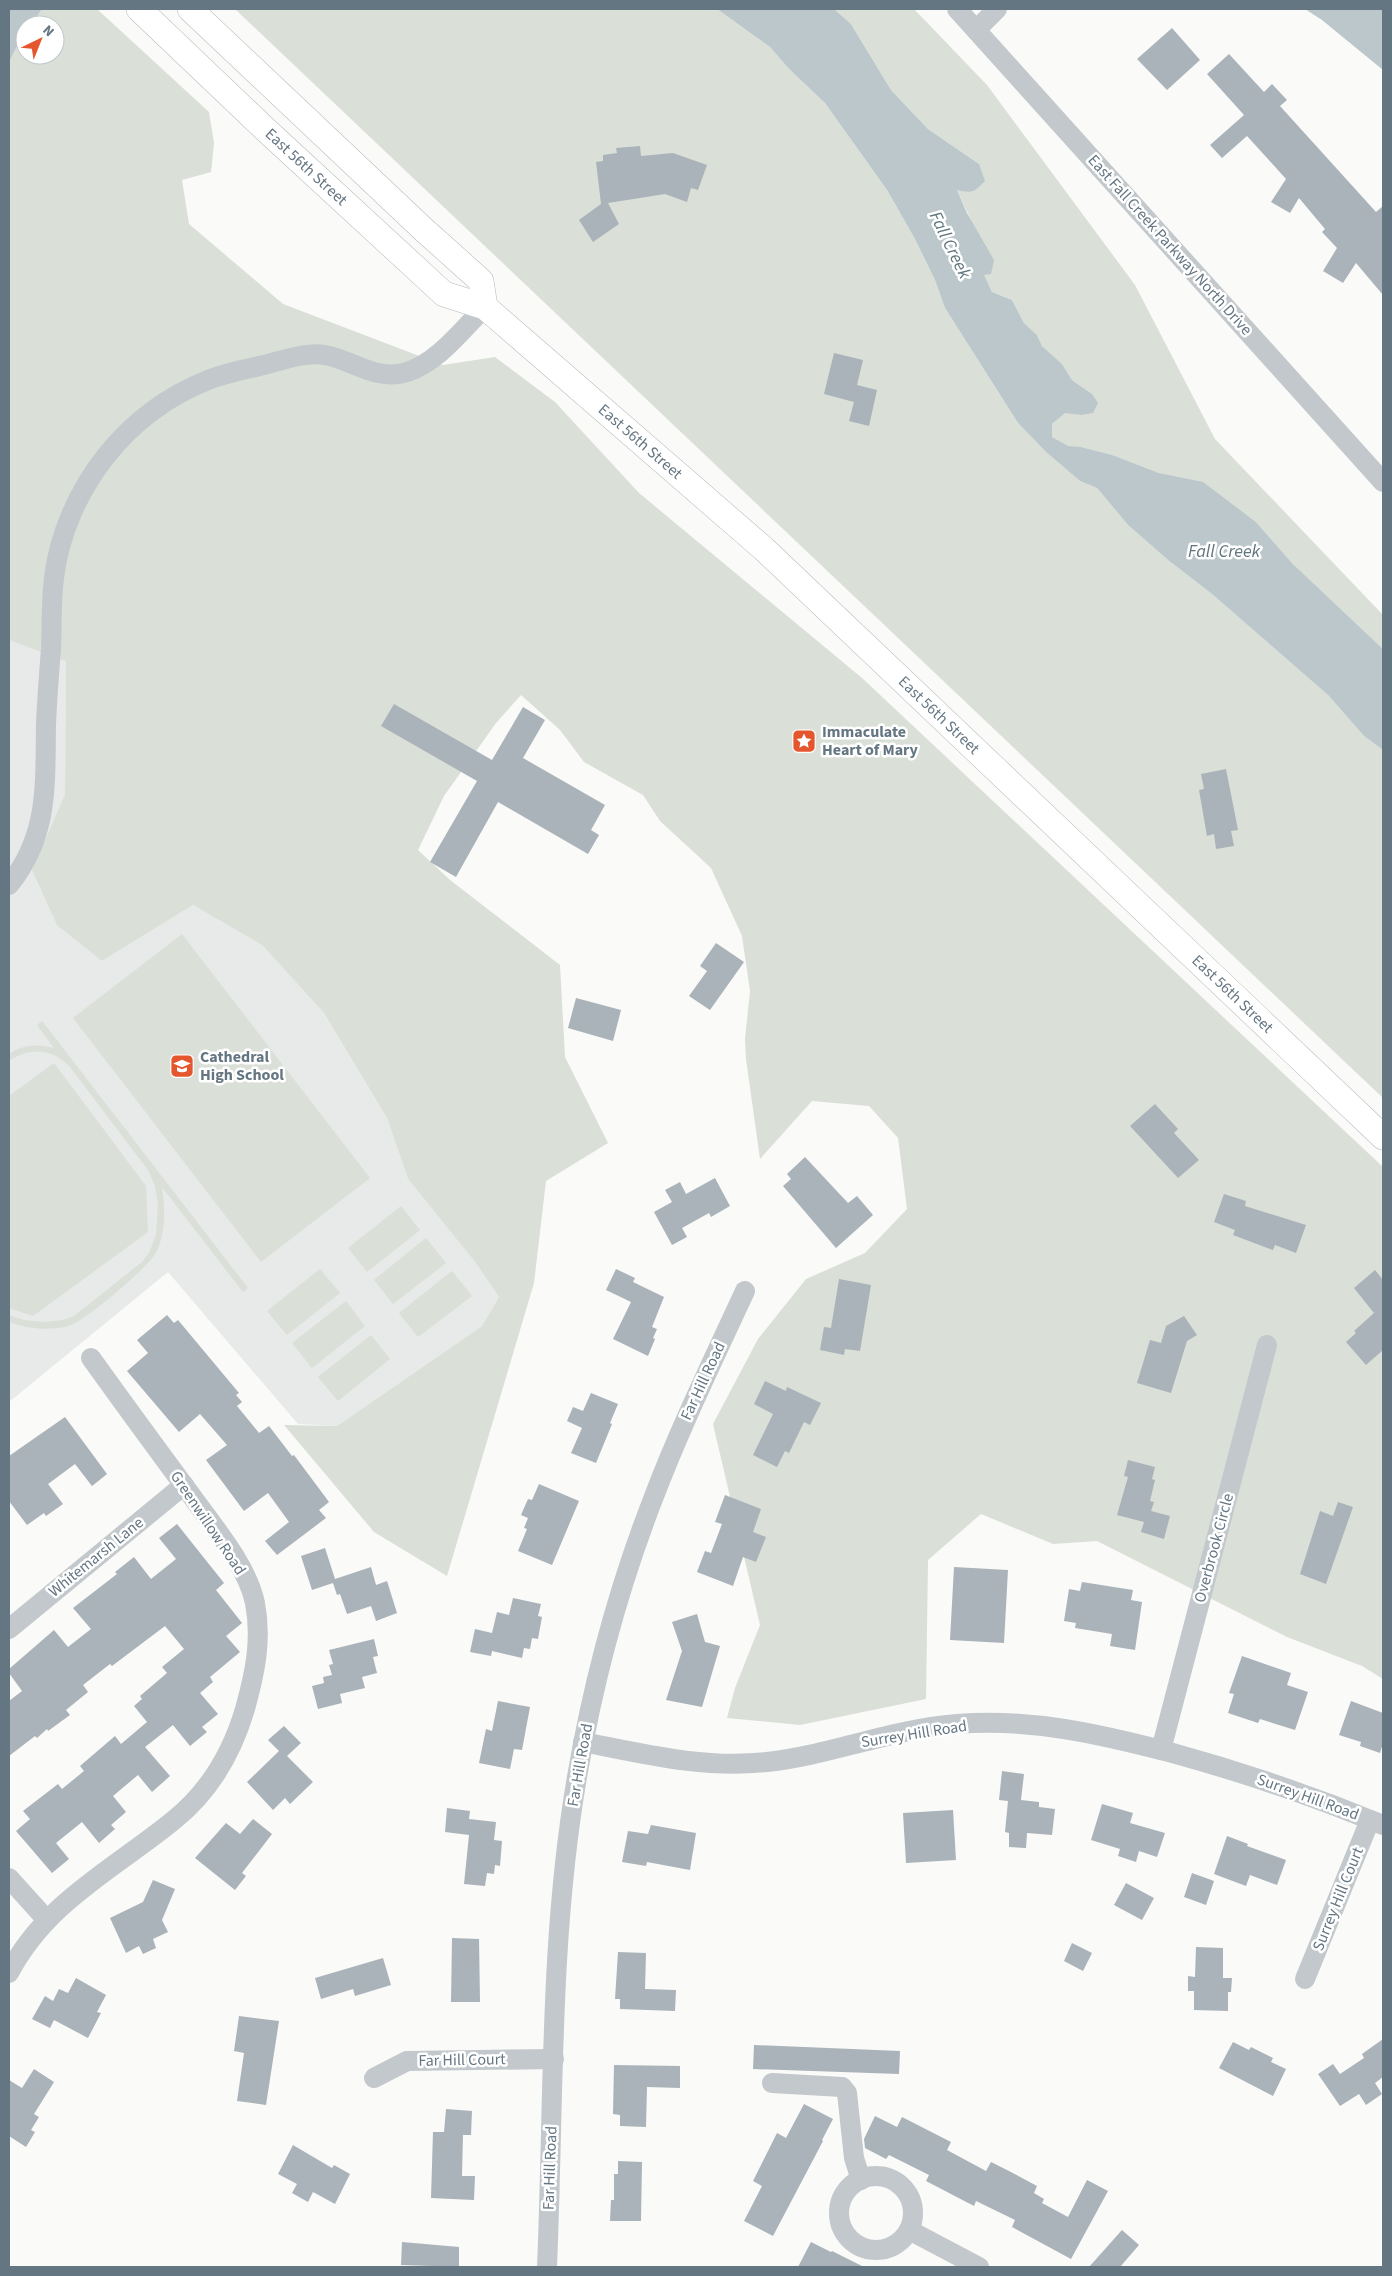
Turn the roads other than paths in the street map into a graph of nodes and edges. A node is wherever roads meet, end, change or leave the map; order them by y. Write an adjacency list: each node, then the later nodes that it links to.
1 (139, 9): 6 (main road, East 56th Street)
2 (190, 9): 6 (main road)
3 (957, 9): 5 (street, East Fall Creek Parkway North Drive)
4 (998, 9): 5 (street)
5 (976, 30): 7 (street, East Fall Creek Parkway North Drive)
6 (485, 307): 8 (street); 9 (main road, East 56th Street)
7 (1383, 482)
8 (9, 885)
9 (1383, 1136)
10 (745, 1291): 15 (street, Far Hill Road)
11 (1267, 1345): 16 (street, Overbrook Circle)
12 (91, 1358): 13 (street, Greenwillow Road)
13 (184, 1485): 14 (street, Whitemarsh Lane); 19 (street, Greenwillow Road)
14 (9, 1629)
15 (583, 1742): 16 (street, Surrey Hill Road); 22 (street, Far Hill Road)
16 (1161, 1750): 17 (street, Surrey Hill Road)
17 (1377, 1823): 21 (street, Surrey Hill Court)
18 (9, 1878): 19 (street)
19 (46, 1919): 20 (street, Greenwillow Road)
20 (9, 1973)
21 (1305, 1979)
22 (554, 2059): 23 (street, Far Hill Court); 27 (street, Far Hill Road)
23 (374, 2078)
24 (772, 2083): 25 (street)
25 (861, 2180): 26 (street); 26 (street)
26 (909, 2230): 28 (street)
27 (547, 2267)
28 (979, 2267)

